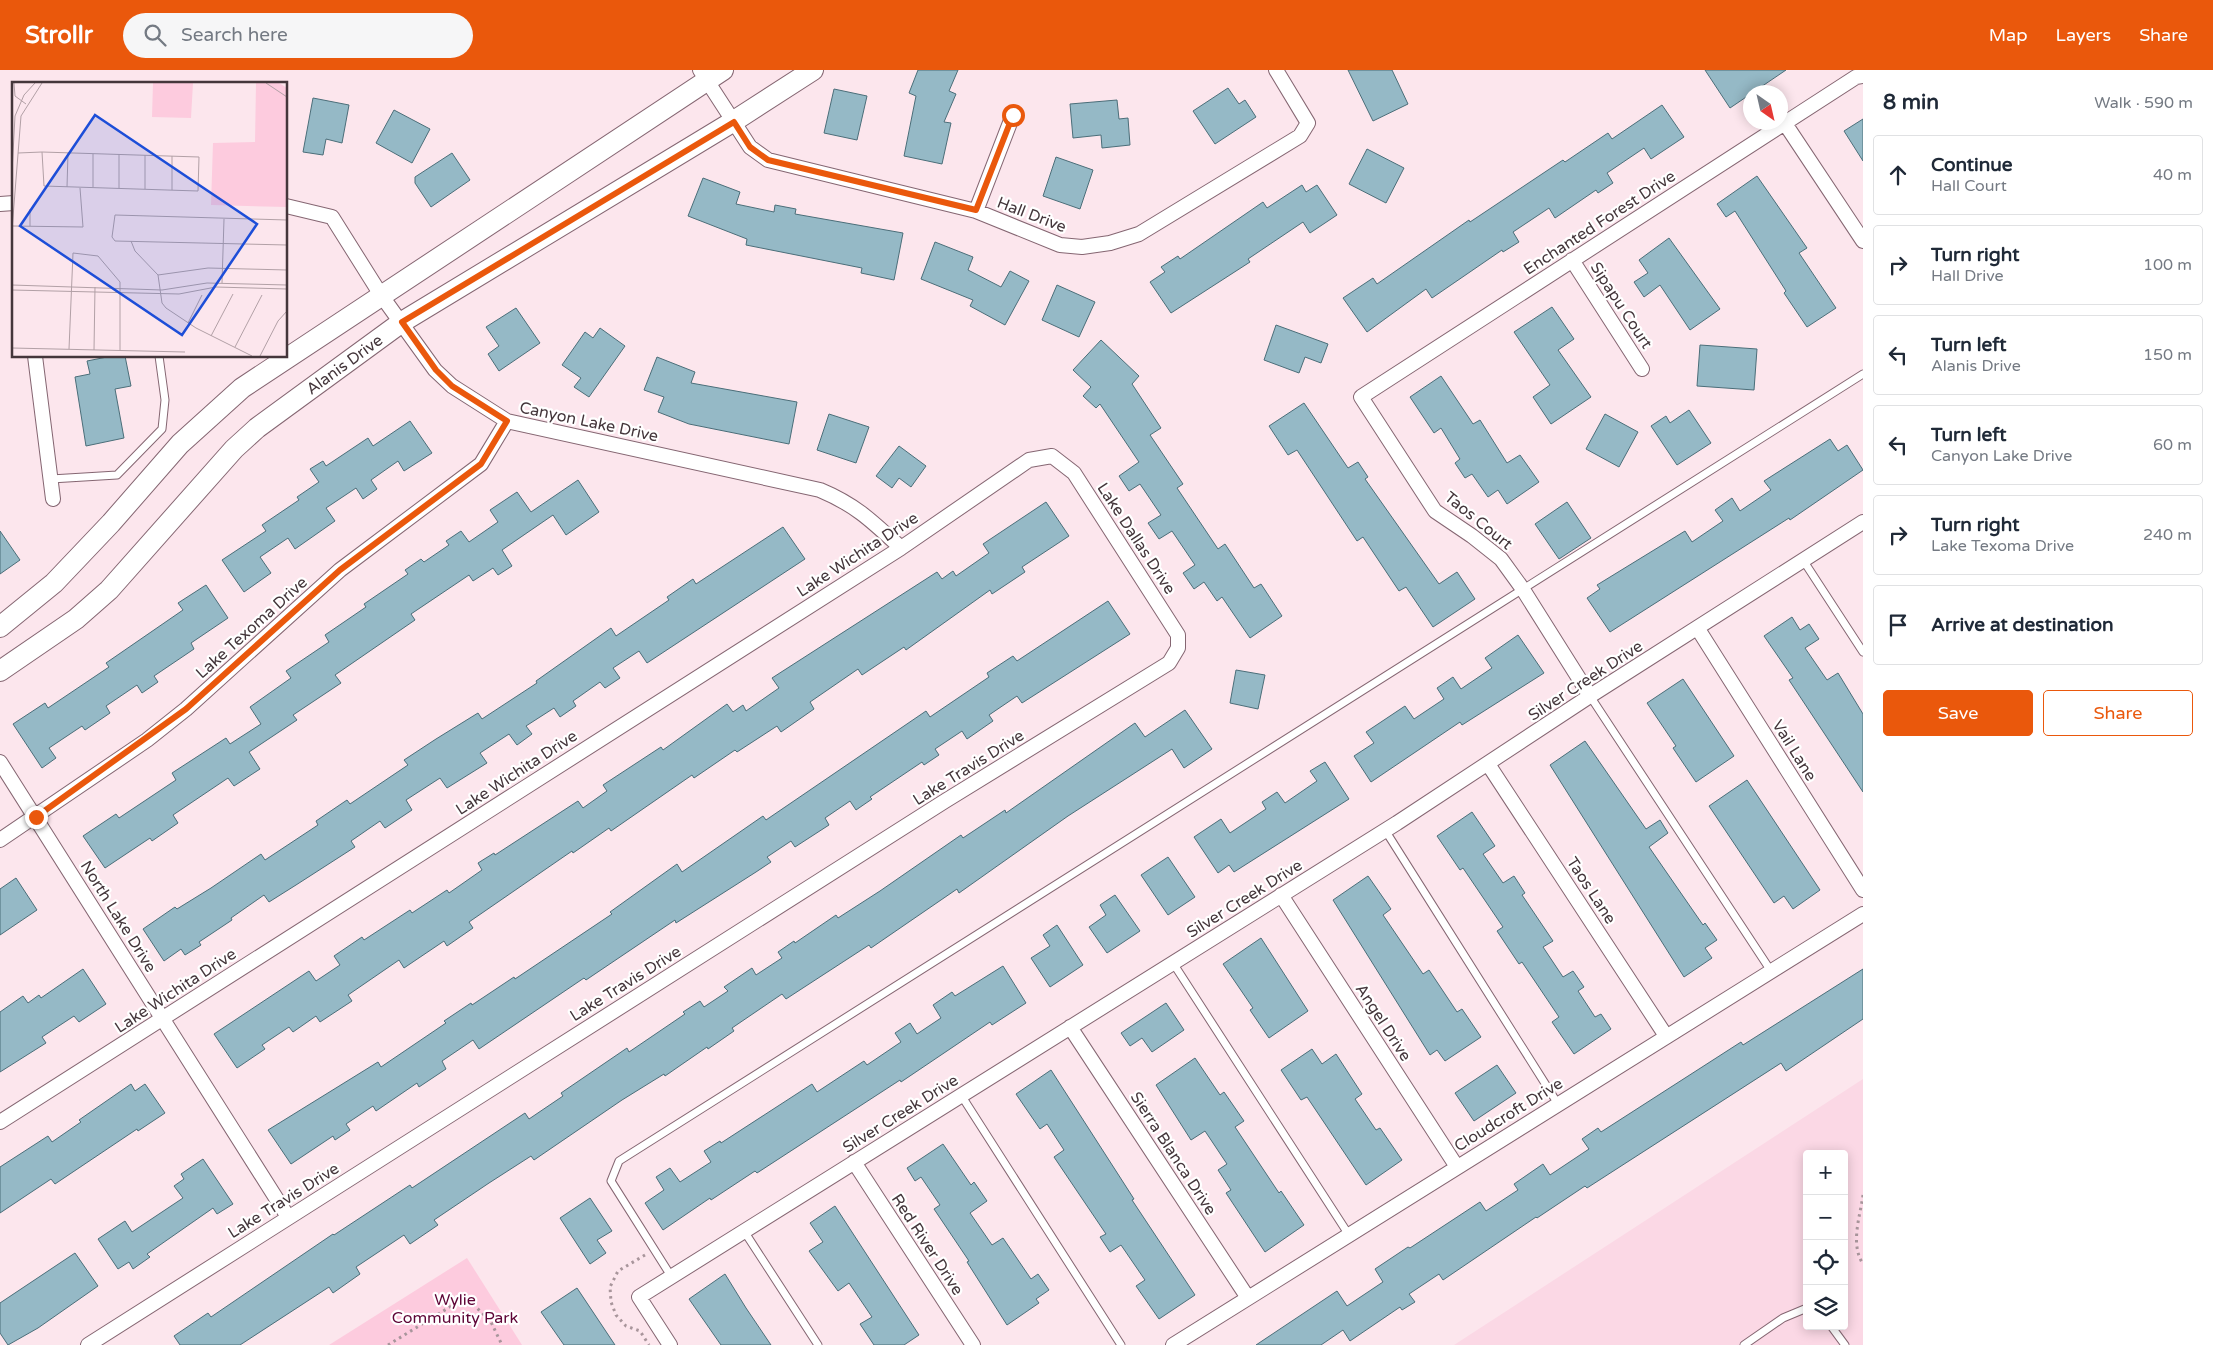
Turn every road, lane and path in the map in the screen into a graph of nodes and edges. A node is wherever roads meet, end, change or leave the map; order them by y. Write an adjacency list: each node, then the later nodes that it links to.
1 (813, 70): 7 (main road, Alanis Drive)
2 (1276, 70): 11 (street, Hall Drive)
3 (710, 74): 7 (street, Hall Drive); 14 (main road)
4 (1860, 74): 6 (street, Enchanted Forest Drive)
5 (1013, 115): 11 (street)
6 (1788, 119)
7 (734, 122): 11 (street, Hall Drive); 15 (main road, Alanis Drive)
8 (1788, 128): 12 (street)
9 (1772, 130): 13 (street, Enchanted Forest Drive)
10 (288, 206): 14 (street, Canyon Lake Drive)
11 (976, 210)
12 (1863, 241)
13 (1572, 260): 20 (street, Sipapu Court); 22 (street, Enchanted Forest Drive)
14 (381, 295): 15 (street, Canyon Lake Drive); 16 (main road)
15 (402, 322): 23 (street, Canyon Lake Drive); 35 (main road, Alanis Drive)
16 (288, 357)
17 (35, 358): 25 (street)
18 (159, 358): 25 (lane)
19 (287, 358): 31 (main road)
20 (1642, 369)
21 (1863, 374): 30 (lane)
22 (1361, 397): 30 (street, Taos Court)
23 (507, 421): 28 (street, Canyon Lake Drive); 39 (street, Lake Texoma Drive)
24 (1052, 456): 28 (street, Lake Wichita Drive); 33 (street, Lake Dallas Drive)
25 (51, 479): 26 (street)
26 (53, 499)
27 (1863, 522): 29 (street, Silver Creek Drive)
28 (901, 548): 47 (street, Lake Wichita Drive)
29 (1803, 560): 32 (street, Silver Creek Drive); 34 (lane)
30 (1522, 588): 36 (street, Taos Court); 60 (lane)
31 (0, 627)
32 (1698, 629): 36 (street, Silver Creek Drive); 42 (street, Vail Lane)
33 (1178, 648): 56 (street, Lake Travis Drive)
34 (1863, 652)
35 (0, 671)
36 (1590, 696): 38 (street, Silver Creek Drive); 46 (lane)
37 (0, 762): 39 (street, North Lake Drive)
38 (1488, 764): 40 (street, Silver Creek Drive); 49 (street, Taos Lane)
39 (36, 817): 41 (street, Lake Texoma Drive); 47 (street, North Lake Drive)
40 (1385, 830): 43 (street, Silver Creek Drive); 51 (lane)
41 (0, 840)
42 (1863, 890)
43 (1281, 895): 45 (street, Silver Creek Drive); 54 (street, Angel Drive)
44 (1863, 914): 46 (street, Cloudcroft Drive)
45 (1173, 963): 48 (street, Silver Creek Drive); 58 (lane)
46 (1771, 970): 49 (street, Cloudcroft Drive)
47 (163, 1019): 52 (street, Lake Wichita Drive); 56 (street, North Lake Drive)
48 (1070, 1027): 50 (street, Silver Creek Drive); 61 (street, Sierra Blanca Drive)
49 (1666, 1036): 51 (street, Cloudcroft Drive)
50 (961, 1095): 53 (street, Silver Creek Drive); 70 (lane)
51 (1558, 1104): 54 (street, Cloudcroft Drive)
52 (0, 1122)
53 (854, 1162): 57 (street, Silver Creek Drive); 69 (street, Red River Drive)
54 (1457, 1168): 58 (street, Cloudcroft Drive)
55 (1863, 1195): 59 (path)
56 (288, 1217): 64 (street, Lake Travis Drive)
57 (744, 1231): 60 (street, Silver Creek Drive); 68 (lane)
58 (1349, 1235): 61 (street, Cloudcroft Drive)
59 (1863, 1264)
60 (672, 1276): 67 (street, Silver Creek Drive)
61 (1248, 1298): 71 (street, Cloudcroft Drive)
62 (1803, 1310): 72 (lane)
63 (1834, 1330): 73 (lane)
64 (88, 1345)
65 (388, 1345): 66 (path)
66 (502, 1345)
67 (670, 1345)
68 (818, 1345)
69 (973, 1345)
70 (1121, 1345)
71 (1173, 1345)
72 (1744, 1345)
73 (1845, 1345)

